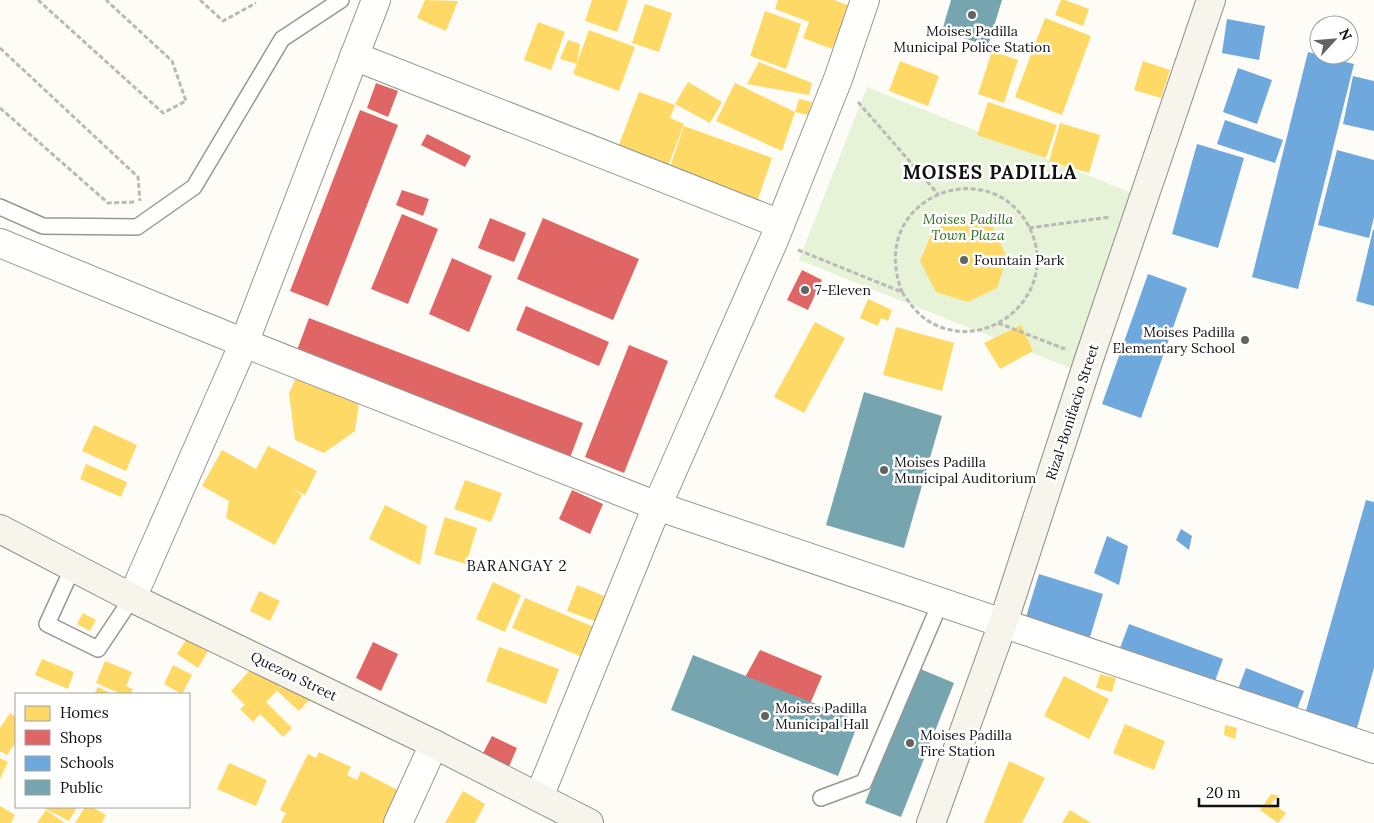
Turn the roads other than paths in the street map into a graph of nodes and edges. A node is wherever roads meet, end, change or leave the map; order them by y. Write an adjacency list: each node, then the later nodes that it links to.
1 (341, 0): 6 (lane)
2 (376, 0): 5 (street)
3 (865, 0): 7 (street)
4 (1211, 0): 15 (street, Rizal-Bonifacio Street)
5 (354, 56): 7 (street); 9 (street)
6 (0, 207)
7 (777, 232): 10 (street)
8 (0, 243): 9 (street)
9 (244, 342): 10 (street); 13 (street)
10 (657, 506): 14 (street); 18 (street)
11 (1, 531): 12 (street, Quezon Street)
12 (73, 567): 13 (street, Quezon Street); 13 (lane)
13 (132, 598): 16 (street, Quezon Street)
14 (941, 601): 15 (street); 19 (lane)
15 (1003, 623): 17 (street); 22 (street, Rizal-Bonifacio Street)
16 (434, 744): 18 (street, Quezon Street); 20 (street)
17 (1374, 749)
18 (540, 797): 21 (street, Quezon Street)
19 (821, 798)
20 (398, 823)
21 (589, 823)
22 (931, 823)

